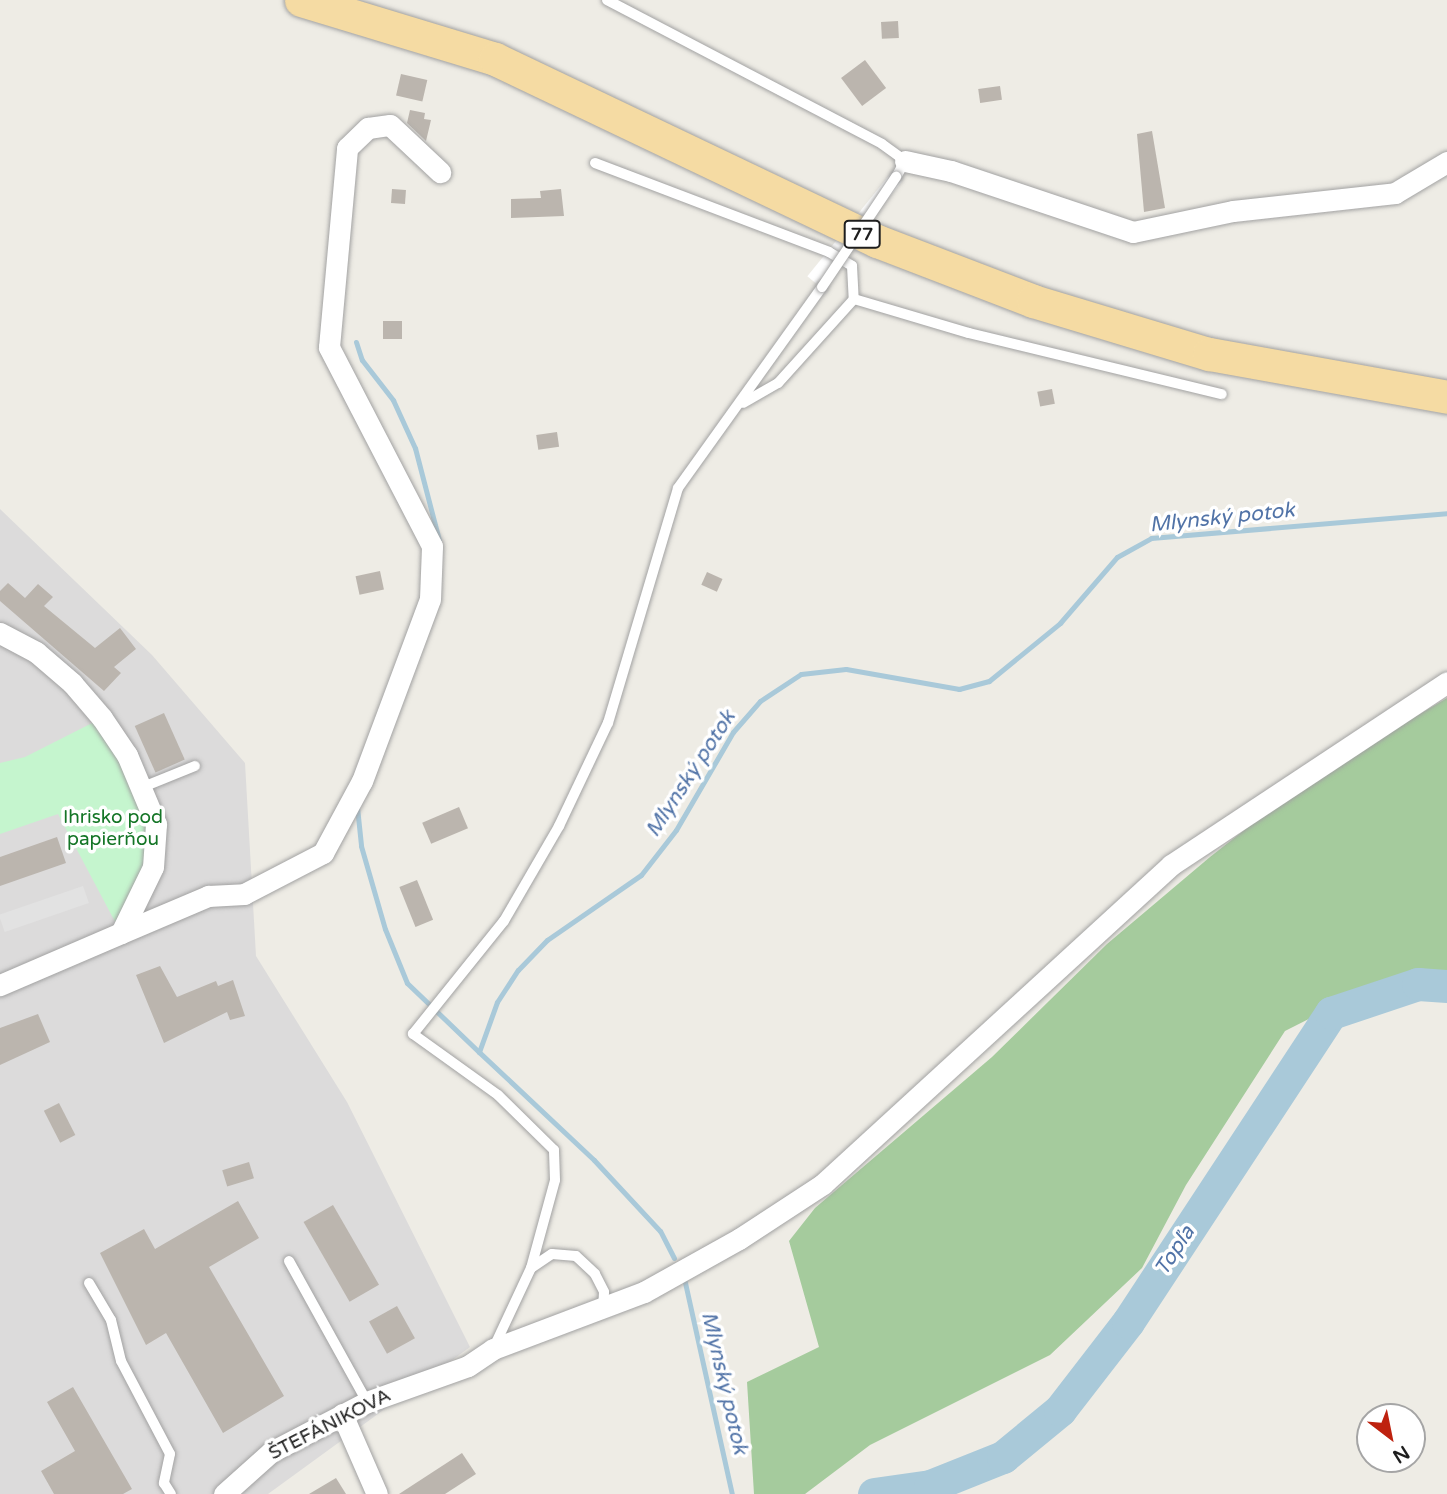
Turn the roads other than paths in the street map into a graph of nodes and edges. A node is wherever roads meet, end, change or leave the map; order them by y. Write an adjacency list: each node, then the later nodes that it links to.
1 (301, 0): 9 (main road, 77)
2 (607, 0): 5 (lane)
3 (1447, 162): 5 (street)
4 (594, 163): 7 (lane)
5 (901, 169): 10 (lane, bridge)
6 (440, 172): 15 (street)
7 (854, 299): 8 (lane); 10 (lane)
8 (1222, 394)
9 (1447, 397)
10 (740, 405): 18 (lane)
11 (0, 633): 14 (street)
12 (1447, 682): 20 (street, ŠTEFÁNIKOVA)
13 (195, 766): 14 (lane)
14 (143, 787): 15 (street)
15 (121, 933): 16 (street)
16 (0, 985)
17 (289, 1261): 22 (lane)
18 (531, 1268): 20 (lane); 21 (lane)
19 (89, 1283): 24 (lane)
20 (603, 1310): 21 (street, ŠTEFÁNIKOVA)
21 (492, 1349): 22 (street, ŠTEFÁNIKOVA)
22 (367, 1402): 23 (street, ŠTEFÁNIKOVA)
23 (342, 1415): 25 (street, ŠTEFÁNIKOVA); 26 (street)
24 (171, 1494)
25 (223, 1494)
26 (377, 1494)

